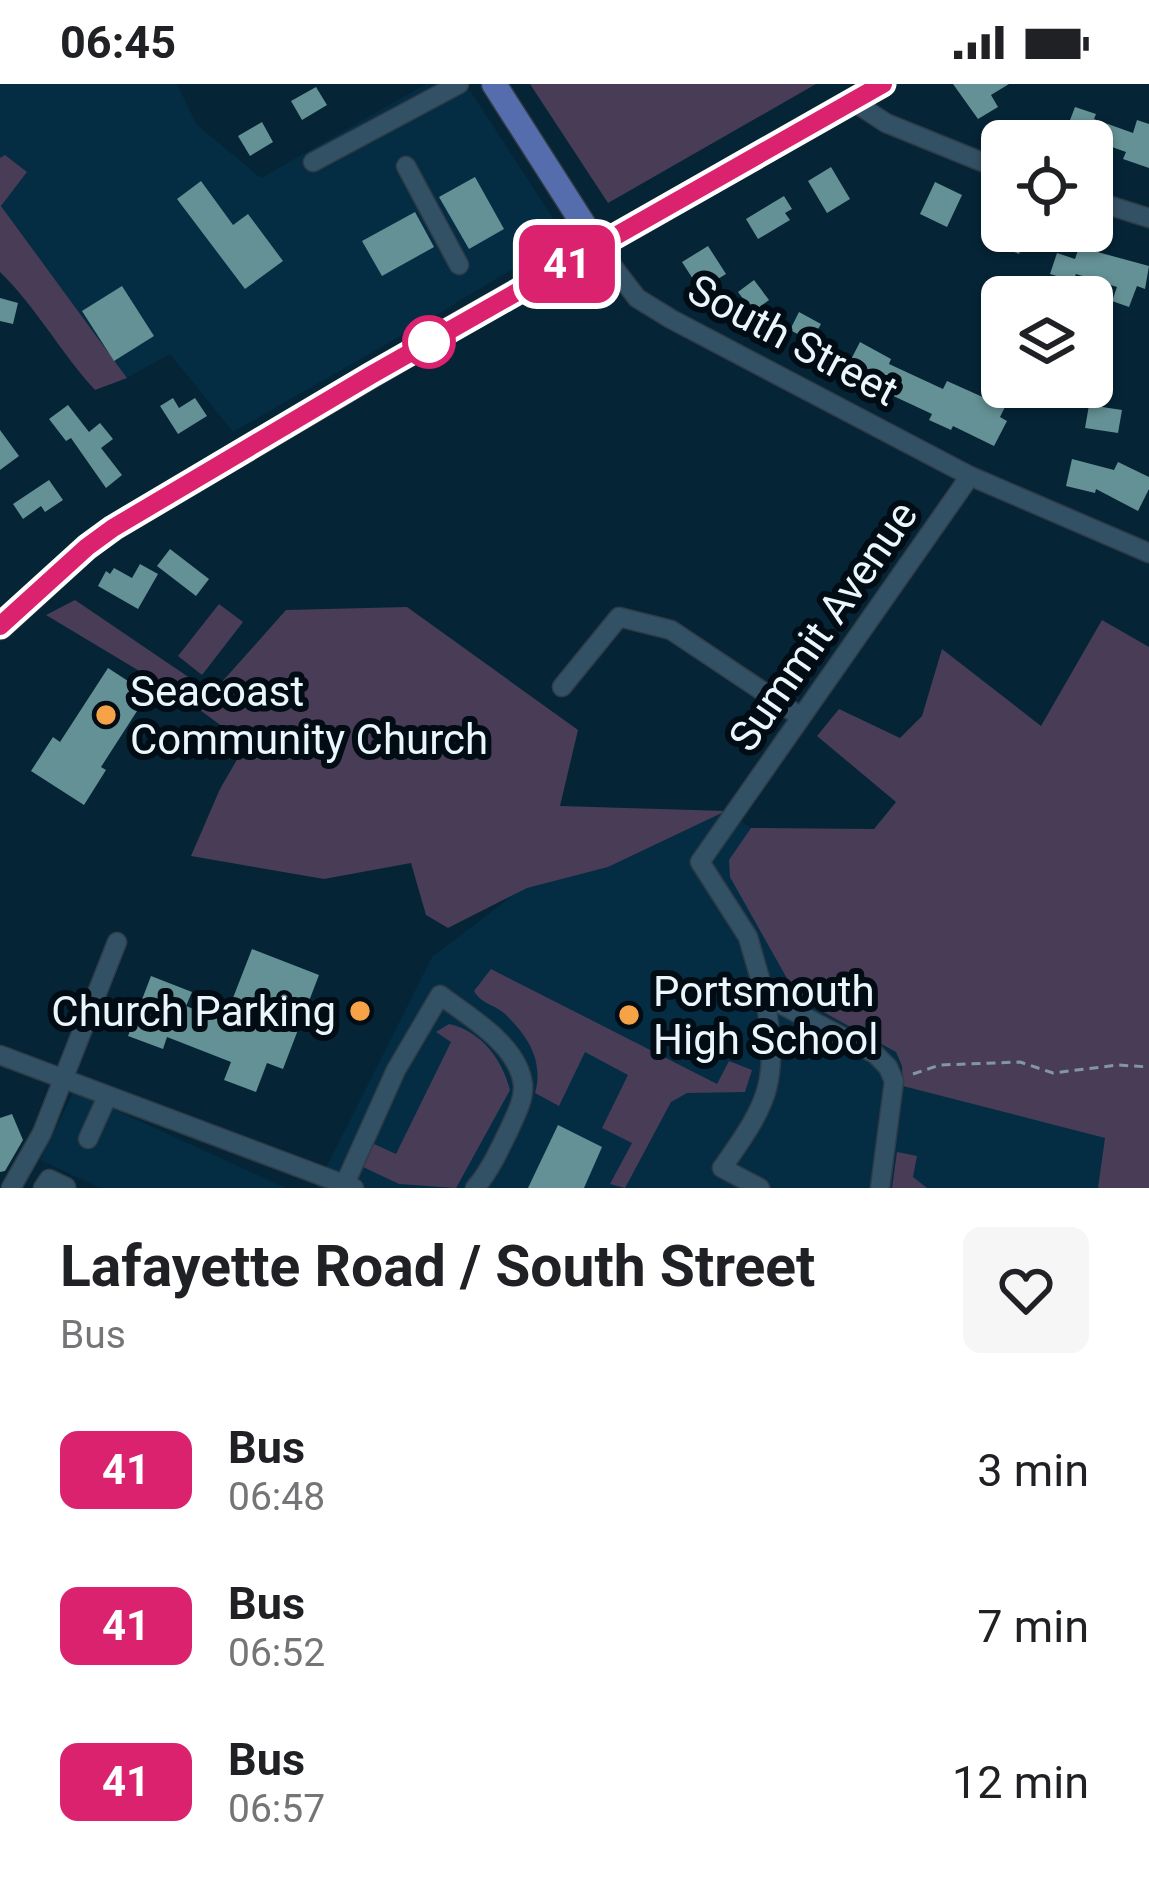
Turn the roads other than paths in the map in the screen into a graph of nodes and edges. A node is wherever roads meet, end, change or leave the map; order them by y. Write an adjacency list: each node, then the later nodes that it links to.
1 (459, 84): 6 (street)
2 (494, 84): 10 (main road, South Street)
3 (883, 84): 4 (main road)
4 (854, 102): 5 (street); 10 (main road)
5 (981, 161)
6 (313, 162)
7 (406, 166): 11 (street)
8 (1113, 207): 9 (street)
9 (1149, 218)
10 (598, 247): 12 (street, South Street); 14 (main road)
11 (458, 265)
12 (970, 476): 13 (street, South Street); 16 (street, Summit Avenue)
13 (1149, 553)
14 (5, 616)
15 (562, 687): 16 (street)
16 (801, 717): 18 (street, Summit Avenue)
17 (117, 942): 20 (street)
18 (765, 996): 28 (street); 29 (street)
19 (0, 1055): 20 (street)
20 (60, 1079): 21 (street); 25 (street)
21 (107, 1097): 22 (street); 24 (street)
22 (88, 1139)
23 (66, 1187): 26 (street)
24 (347, 1187): 27 (street)
25 (11, 1188)
26 (44, 1188)
27 (475, 1188)
28 (760, 1188)
29 (880, 1188)

